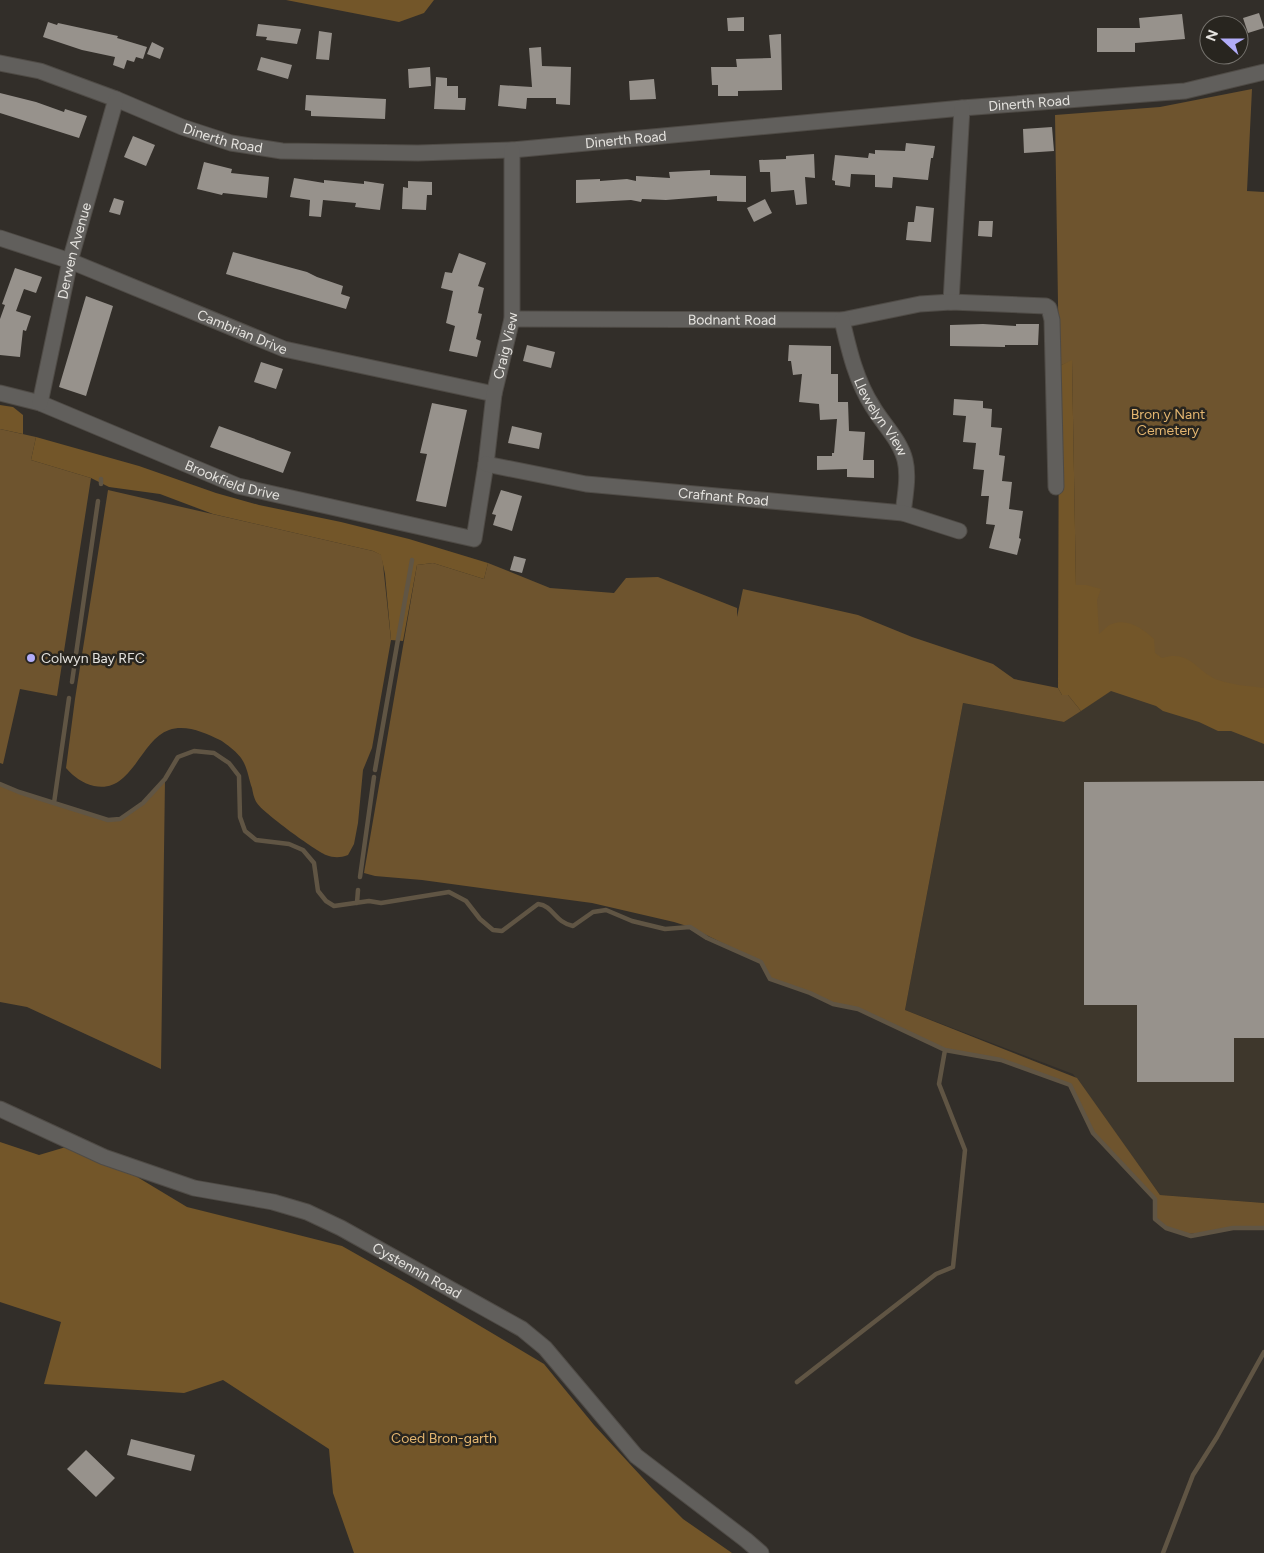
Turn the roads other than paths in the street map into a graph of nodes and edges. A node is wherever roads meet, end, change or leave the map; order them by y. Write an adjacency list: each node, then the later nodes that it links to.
1 (0, 63): 3 (street, Dinerth Road)
2 (1264, 72): 4 (street, Dinerth Road)
3 (116, 99): 5 (street, Dinerth Road); 7 (street, Derwen Avenue)
4 (962, 108): 5 (street, Dinerth Road); 8 (street)
5 (512, 150): 9 (street, Craig View)
6 (0, 238): 7 (street, Cambrian Drive)
7 (70, 261): 12 (street, Cambrian Drive); 13 (street, Derwen Avenue)
8 (950, 302): 10 (street, Bodnant Road); 15 (street, Bodnant Road)
9 (512, 319): 10 (street, Bodnant Road); 12 (street, Craig View)
10 (842, 320): 16 (street, Llewelyn View)
11 (0, 393): 13 (street, Brookfield Drive)
12 (494, 394): 14 (street, Craig View)
13 (40, 403): 18 (street, Brookfield Drive)
14 (486, 464): 16 (street, Crafnant Road); 18 (street, Craig View)
15 (1056, 487)
16 (903, 513): 17 (street, Crafnant Road)
17 (959, 531)
18 (474, 539)
19 (0, 1109): 20 (street, Cystennin Road)
20 (760, 1553)

